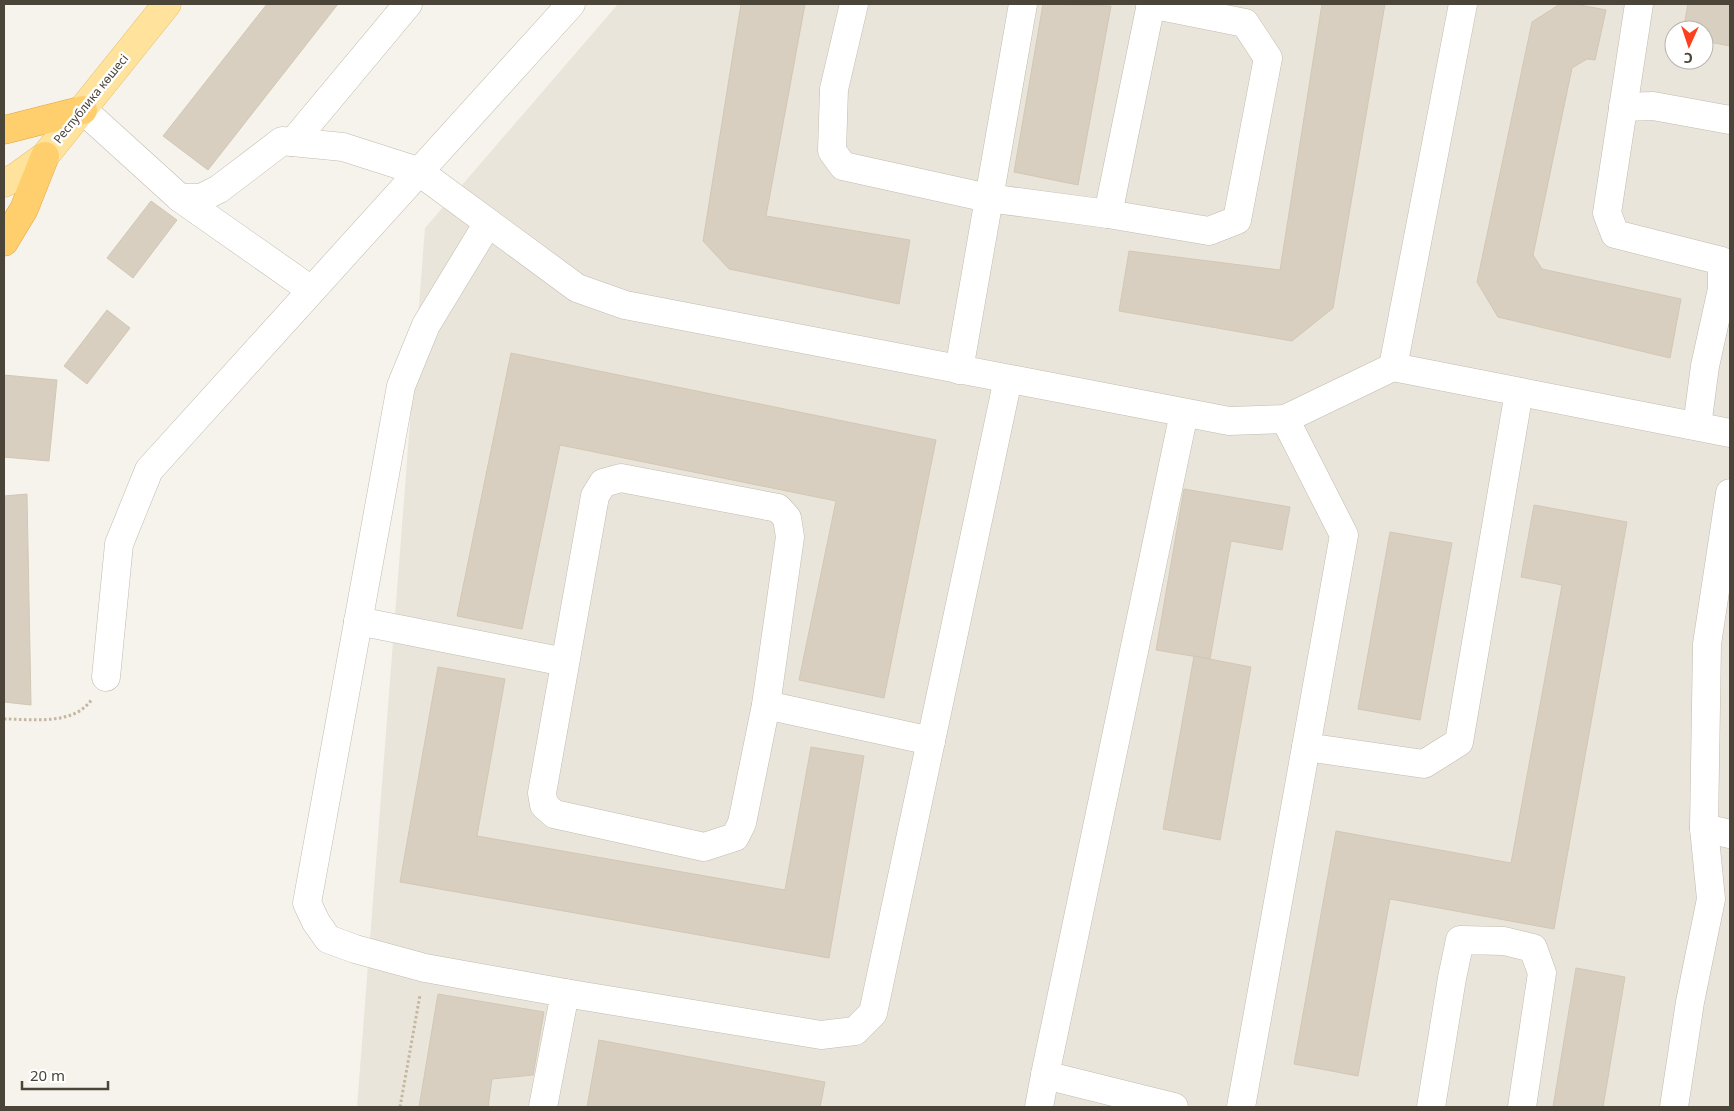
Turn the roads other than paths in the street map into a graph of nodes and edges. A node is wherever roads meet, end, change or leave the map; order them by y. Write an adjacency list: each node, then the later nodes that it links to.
1 (167, 4): 10 (main road, Республика көшесі)
2 (408, 4): 13 (street)
3 (571, 4): 15 (street)
4 (854, 4): 18 (street)
5 (1022, 4): 18 (street)
6 (1151, 4): 19 (street); 19 (street)
7 (1464, 4): 24 (street)
8 (1639, 4): 9 (street)
9 (1623, 107): 11 (street); 22 (street)
10 (83, 110): 12 (highway); 14 (main road, Республика көшесі); 17 (street)
11 (1730, 120)
12 (4, 130)
13 (293, 142): 15 (street); 17 (street)
14 (45, 156): 16 (main road, Республика көшесі); 21 (highway)
15 (418, 171): 20 (street); 23 (street)
16 (4, 183)
17 (180, 198): 23 (street)
18 (988, 198): 19 (street); 25 (street)
19 (1108, 214)
20 (488, 223): 25 (street); 33 (street)
21 (4, 242)
22 (1726, 261): 30 (street)
23 (311, 290): 35 (street)
24 (1393, 367): 27 (street); 29 (street)
25 (959, 370): 26 (street)
26 (1008, 379): 28 (street); 37 (street)
27 (1519, 392): 30 (street); 38 (street)
28 (1184, 412): 29 (street); 42 (street)
29 (1284, 419): 38 (street)
30 (1697, 426): 31 (street)
31 (1730, 433)
32 (1730, 493): 39 (street)
33 (358, 621): 34 (street); 41 (street)
34 (565, 662): 36 (street); 36 (street)
35 (106, 677)
36 (766, 705): 37 (street)
37 (931, 741): 41 (street)
38 (1306, 747): 46 (street)
39 (1704, 828): 40 (street); 49 (street)
40 (1730, 834)
41 (565, 993): 43 (street)
42 (1045, 1075): 44 (street); 45 (street)
43 (543, 1107)
44 (1039, 1107)
45 (1174, 1107)
46 (1241, 1107)
47 (1431, 1107): 48 (street)
48 (1522, 1107)
49 (1674, 1107)

